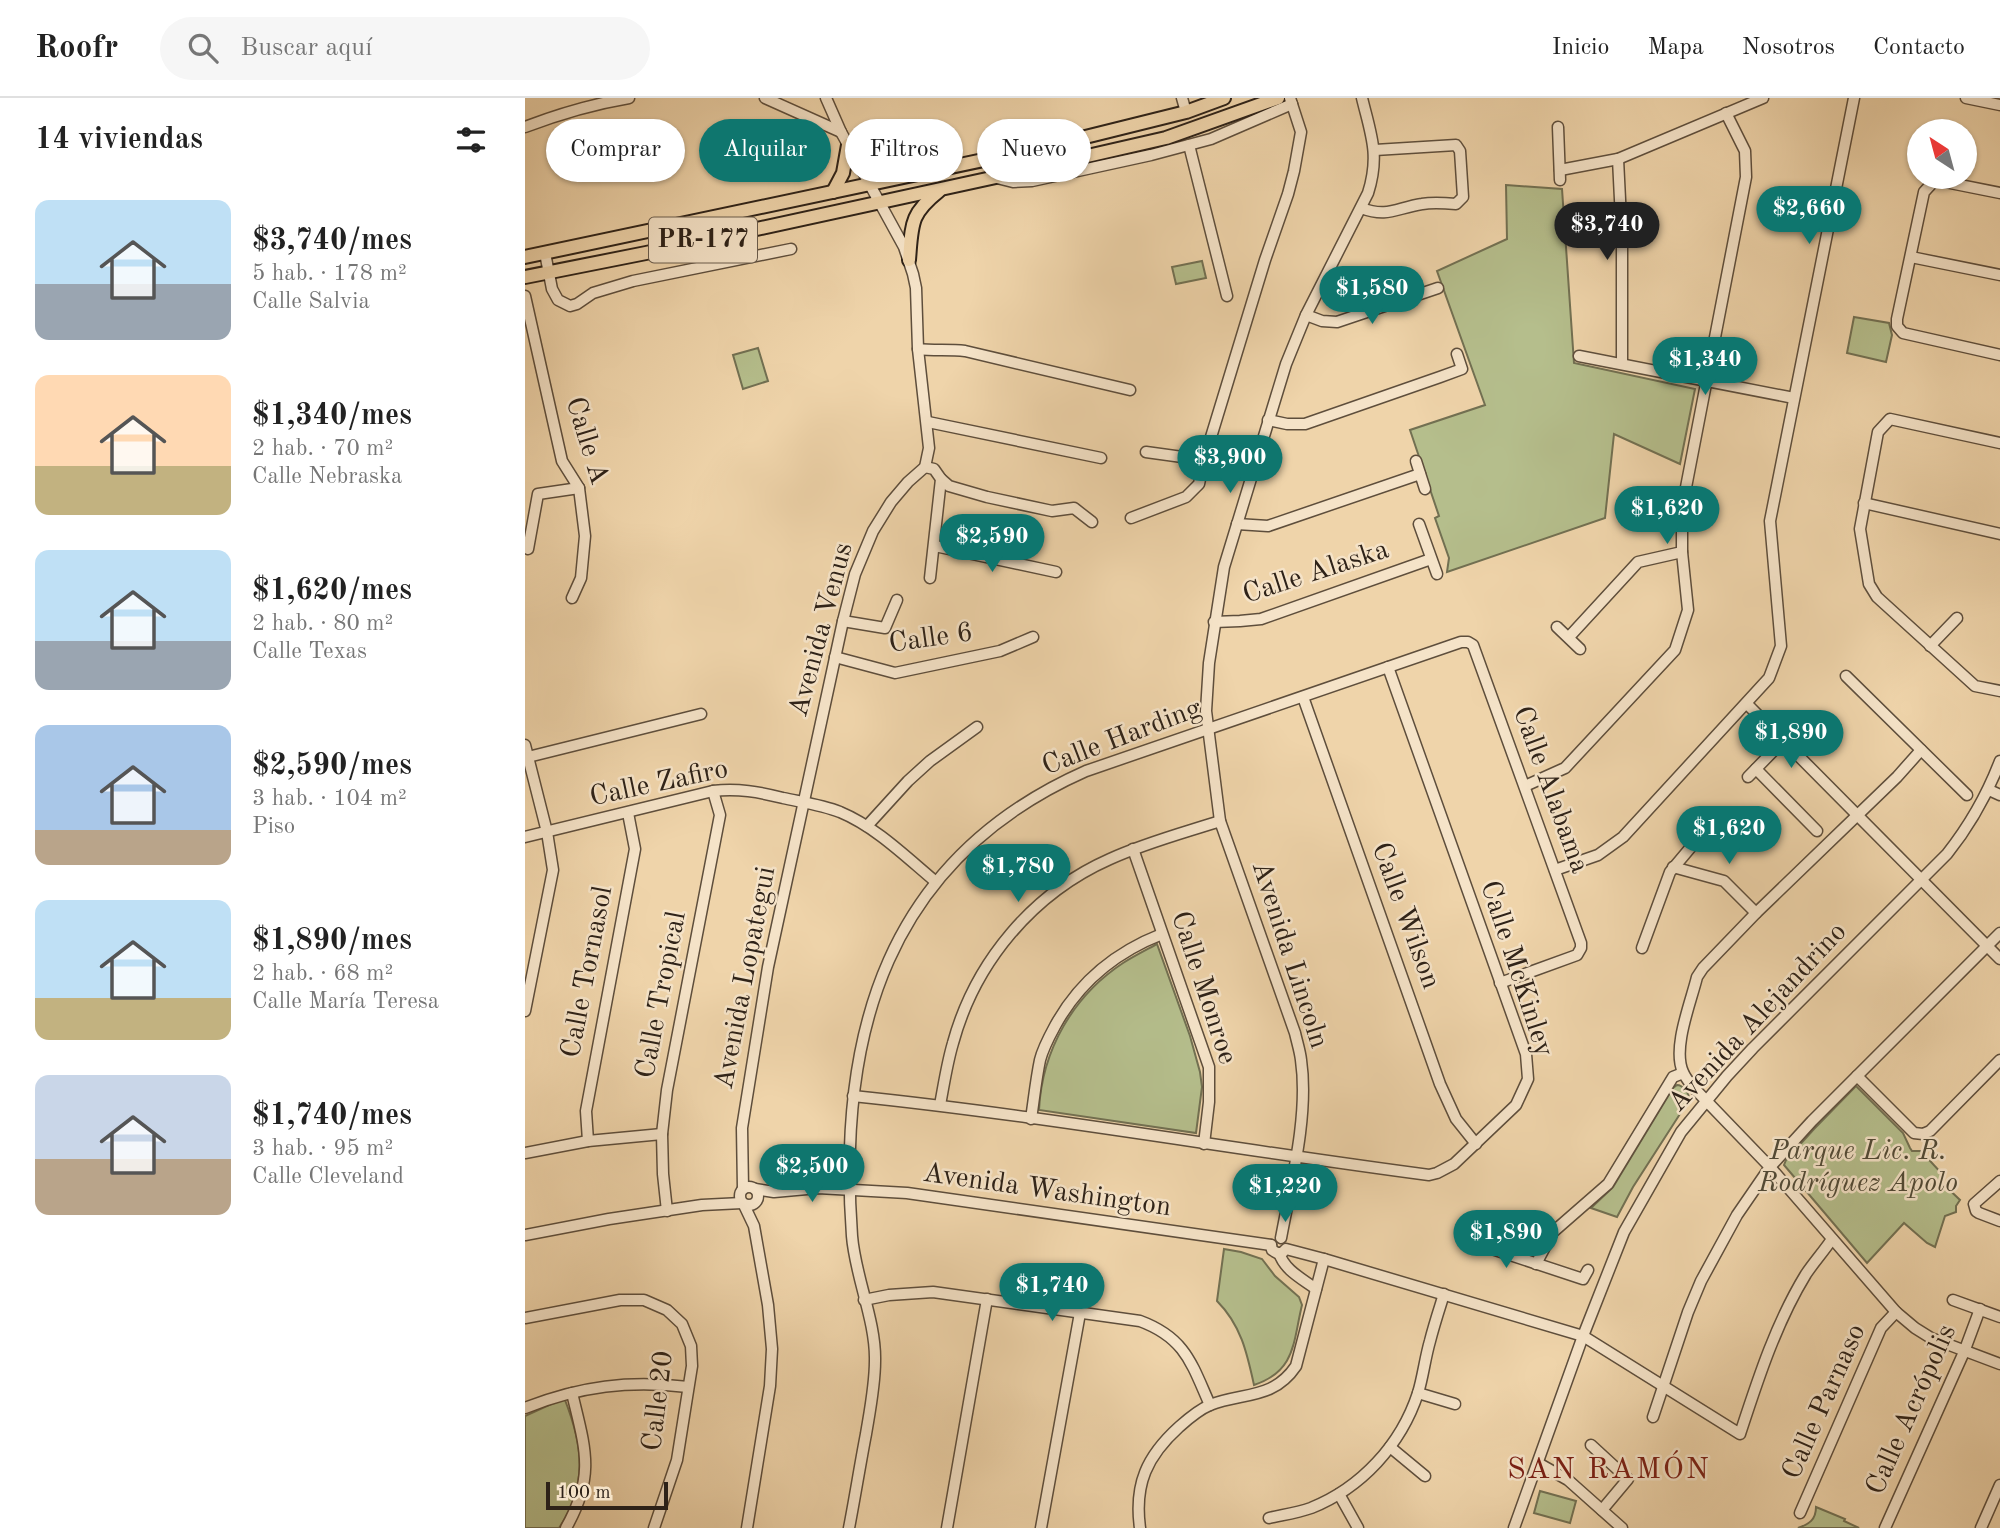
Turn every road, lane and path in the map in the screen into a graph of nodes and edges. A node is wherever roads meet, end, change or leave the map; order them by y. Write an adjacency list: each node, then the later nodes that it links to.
1 (629, 98): 15 (street)
2 (765, 98): 17 (street)
3 (826, 98): 17 (street)
4 (1182, 98): 13 (street)
5 (1224, 98): 13 (main road, PR-177)
6 (1278, 98): 21 (main road, PR-177)
7 (1361, 98): 20 (street)
8 (1763, 98): 14 (street)
9 (1854, 98): 52 (street)
10 (1966, 98): 12 (street)
11 (1291, 101): 19 (street); 58 (street)
12 (2000, 105)
13 (1186, 112): 26 (main road, PR-177)
14 (1726, 113): 22 (street); 50 (street)
15 (525, 127)
16 (1558, 127): 22 (street)
17 (841, 132): 18 (street)
18 (845, 139)
19 (1189, 145): 24 (street); 42 (street)
20 (1375, 150): 31 (street, Avenida Lincoln); 31 (street)
21 (1091, 155)
22 (1618, 159): 49 (street)
23 (845, 162): 28 (main road)
24 (1091, 168)
25 (977, 181): 27 (main road, PR-177)
26 (870, 184): 28 (main road, PR-177); 30 (street)
27 (941, 189): 30 (main road, PR-177); 36 (main road)
28 (833, 192): 33 (main road, PR-177)
29 (2000, 193): 35 (street)
30 (881, 202): 36 (street); 37 (main road, PR-177)
31 (1361, 208): 43 (street, Avenida Lincoln)
32 (791, 249): 37 (street)
33 (545, 253): 34 (main road, PR-177); 37 (street)
34 (525, 257)
35 (1911, 257): 38 (street); 47 (street)
36 (909, 260): 45 (street)
37 (549, 272): 39 (main road, PR-177)
38 (2000, 275)
39 (525, 277)
40 (1438, 288): 43 (street)
41 (525, 296): 44 (street, Calle A)
42 (1227, 296)
43 (1306, 315): 53 (street, Avenida Lincoln)
44 (530, 342): 63 (street, Calle A)
45 (918, 349): 51 (street); 54 (street)
46 (1457, 354): 53 (street)
47 (2000, 355)
48 (1579, 356): 49 (street)
49 (1622, 364): 50 (street)
50 (1706, 381): 52 (street); 73 (street)
51 (1129, 390)
52 (1794, 398): 94 (street)
53 (1268, 420): 68 (street, Avenida Lincoln)
54 (928, 422): 57 (street); 60 (street)
55 (2000, 443): 65 (street)
56 (1146, 452): 58 (street)
57 (1101, 458)
58 (1204, 460): 66 (street)
59 (1416, 461): 61 (street)
60 (925, 467): 62 (street); 81 (street, Avenida Venus)
61 (1420, 474): 64 (street); 68 (street)
62 (941, 479): 67 (street); 71 (street)
63 (579, 488): 72 (street); 78 (street, Calle A)
64 (1425, 489)
65 (1864, 503): 70 (street); 87 (street)
66 (1131, 519)
67 (1092, 522)
68 (1237, 524): 82 (street, Avenida Lincoln)
69 (1419, 524): 74 (street)
70 (2000, 534)
71 (935, 546): 75 (street); 77 (street)
72 (528, 549)
73 (1682, 552): 85 (street); 103 (street)
74 (1431, 559): 76 (street); 82 (street, Calle Alaska)
75 (1056, 572)
76 (1437, 574)
77 (930, 578)
78 (572, 598)
79 (897, 600): 81 (street)
80 (1957, 618): 87 (street)
81 (843, 621): 89 (street, Avenida Venus)
82 (1214, 621): 97 (street, Avenida Lincoln)
83 (1557, 627): 85 (street)
84 (1033, 637): 89 (street, Calle 6)
85 (1569, 637): 88 (street)
86 (1468, 642): 90 (street, Calle Harding); 103 (street, Calle Alabama)
87 (1930, 646): 92 (street)
88 (1580, 649)
89 (835, 657): 108 (street, Avenida Venus)
90 (1388, 667): 93 (street, Calle Harding); 128 (street, Calle McKinley)
91 (1846, 676): 100 (street)
92 (2000, 691)
93 (1303, 697): 97 (street, Calle Harding); 140 (street, Calle Wilson)
94 (1747, 704): 98 (street); 119 (street)
95 (702, 714): 101 (street)
96 (977, 727): 113 (street)
97 (1208, 729): 112 (street, Avenida Lincoln); 121 (street, Calle Harding)
98 (1783, 741): 110 (street); 114 (street)
99 (525, 745): 101 (street)
100 (1921, 750): 106 (street); 110 (street)
101 (528, 757): 115 (street)
102 (2000, 761): 104 (street, Avenida Alejandrino)
103 (1525, 786): 119 (street, Calle Alabama)
104 (1989, 790): 107 (street); 120 (street, Avenida Alejandrino)
105 (713, 791): 108 (street, Calle Zafiro); 109 (street, Calle Zafiro); 137 (street, Calle Tropical)
106 (1968, 795)
107 (2000, 795)
108 (803, 802): 113 (street, Calle Zafiro); 147 (street, Avenida Lopategui)
109 (628, 813): 115 (street, Calle Zafiro); 138 (street, Calle Tornasol)
110 (1857, 815): 120 (street); 122 (street)
111 (1717, 816): 118 (street)
112 (1220, 821): 117 (street); 142 (street, Avenida Lincoln)
113 (867, 826): 121 (street, Calle Zafiro)
114 (1817, 831)
115 (547, 832): 116 (street, Calle Zafiro); 129 (street)
116 (525, 837)
117 (1133, 849): 124 (street, Calle Monroe); 135 (street)
118 (1673, 867): 122 (street); 126 (street)
119 (1555, 870): 128 (street, Calle Alabama)
120 (1922, 881): 125 (street); 134 (street, Avenida Alejandrino)
121 (936, 882): 133 (street, Calle Harding)
122 (1756, 913): 131 (street)
123 (2000, 933): 125 (street)
124 (1162, 934): 136 (street); 139 (street, Calle Monroe)
125 (1987, 946): 127 (street); 132 (street)
126 (1642, 948)
127 (2000, 959)
128 (1500, 983): 140 (street, Calle McKinley)
129 (525, 1010)
130 (2000, 1060): 132 (street)
131 (1683, 1073): 134 (street); 159 (street)
132 (1857, 1076): 143 (street)
133 (853, 1096): 135 (street, Calle McKinley); 145 (street, Calle Harding)
134 (1706, 1101): 143 (street); 171 (street, Avenida Alejandrino)
135 (940, 1105): 136 (street, Calle McKinley)
136 (1031, 1119): 139 (street, Calle McKinley)
137 (662, 1134): 138 (street); 149 (street, Calle Tropical)
138 (588, 1141): 141 (street)
139 (1204, 1144): 142 (street, Calle McKinley)
140 (1476, 1144): 142 (street, Calle McKinley)
141 (525, 1153)
142 (1295, 1158): 153 (street, Avenida Lincoln)
143 (1770, 1167): 154 (street); 174 (street)
144 (2000, 1181): 150 (street)
145 (849, 1189): 146 (street, Avenida Washington); 155 (street, Avenida Washington); 164 (street, Calle Harding)
146 (774, 1192): 147 (street, Avenida Washington); 148 (street, Avenida Washington)
147 (746, 1194): 148 (street, Avenida Lopategui); 149 (street, Avenida Washington); 151 (street, Avenida Lopategui)
148 (756, 1201): 151 (street, Avenida Lopategui)
149 (667, 1211): 152 (street, Avenida Washington)
150 (2000, 1221)
151 (754, 1226): 193 (street, Avenida Lopategui)
152 (525, 1235)
153 (1281, 1238): 155 (street); 157 (street)
154 (1832, 1239): 168 (street); 174 (street)
155 (1271, 1245): 157 (street)
156 (1486, 1247): 159 (street)
157 (1283, 1251): 158 (street); 161 (street)
158 (1324, 1259): 161 (street); 162 (street)
159 (1536, 1264): 160 (street)
160 (1588, 1270)
161 (1317, 1289): 179 (street)
162 (1444, 1294): 171 (street); 176 (street)
163 (988, 1299): 164 (street); 167 (street); 195 (street)
164 (864, 1300): 194 (street, Calle Harding)
165 (1953, 1300): 166 (street)
166 (1980, 1309): 170 (street); 172 (street, Calle Acrópolis)
167 (1080, 1312): 179 (street); 196 (street)
168 (1896, 1312): 172 (street); 189 (street, Calle Parnaso)
169 (525, 1316): 175 (street, Calle 20)
170 (2000, 1317)
171 (1583, 1336): 174 (street); 184 (street, Avenida Alejandrino)
172 (1964, 1352): 173 (street); 201 (street, Calle Acrópolis)
173 (2000, 1364)
174 (1664, 1386): 181 (street)
175 (688, 1388): 177 (street); 192 (street, Calle 20)
176 (1418, 1392): 178 (street); 183 (street)
177 (572, 1393): 180 (street); 191 (street)
178 (1455, 1404)
179 (1210, 1405): 197 (street)
180 (525, 1408)
181 (1653, 1417)
182 (1591, 1445): 188 (street)
183 (1390, 1447): 185 (street); 187 (street)
184 (1538, 1463): 188 (street); 199 (street, Avenida Alejandrino)
185 (1425, 1476)
186 (2000, 1485): 202 (street)
187 (1339, 1494): 190 (street); 198 (street)
188 (1602, 1510): 200 (street)
189 (1800, 1513)
190 (1269, 1518)
191 (566, 1528)
192 (654, 1528)
193 (747, 1528)
194 (849, 1528)
195 (947, 1528)
196 (1041, 1528)
197 (1140, 1528)
198 (1358, 1528)
199 (1514, 1528)
200 (1622, 1528)
201 (1885, 1528)
202 (1981, 1528)

